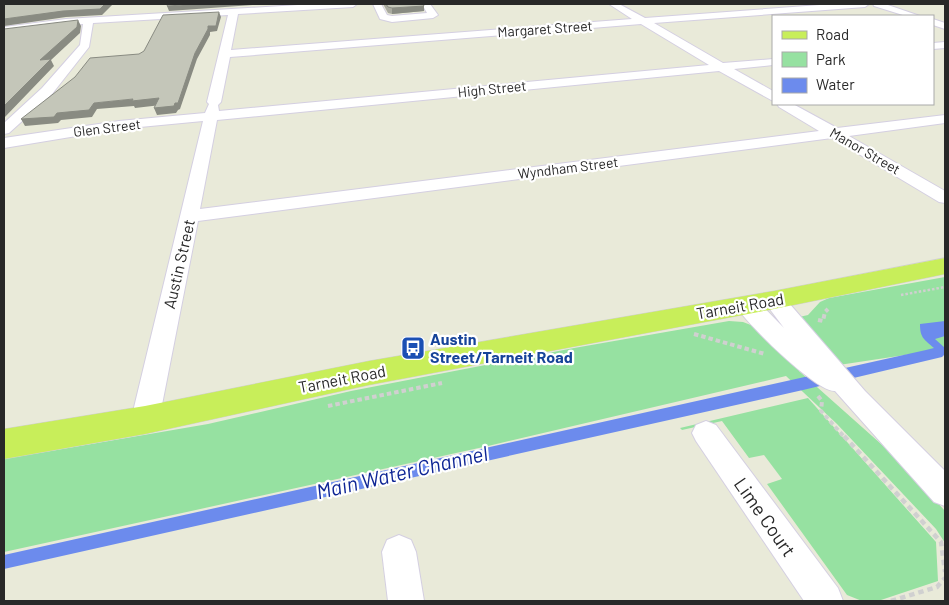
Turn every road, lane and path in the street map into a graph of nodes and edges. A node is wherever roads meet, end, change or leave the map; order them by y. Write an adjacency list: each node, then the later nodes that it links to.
1 (353, 4): 7 (street)
2 (378, 4): 3 (street)
3 (426, 4)
4 (613, 4): 11 (street)
5 (865, 4): 11 (street, Margaret Street)
6 (877, 4): 9 (street)
7 (304, 5): 8 (street)
8 (234, 12): 10 (street); 13 (street, Austin Street)
9 (912, 15)
10 (89, 21): 12 (street); 20 (street)
11 (643, 21): 13 (street, Margaret Street); 15 (street)
12 (4, 30)
13 (225, 54): 18 (street, Austin Street)
14 (772, 62): 15 (street, High Street)
15 (720, 67): 16 (street); 18 (street, High Street)
16 (772, 96)
17 (786, 105): 21 (street, Manor Street)
18 (213, 109): 22 (street, Glen Street); 24 (street, Austin Street)
19 (945, 119): 21 (street, Wyndham Street)
20 (4, 130)
21 (834, 133): 23 (street, Manor Street); 24 (street, Wyndham Street)
22 (4, 143)
23 (945, 198)
24 (190, 216): 36 (street, Austin Street)
25 (945, 266): 29 (main road, Tarneit Road)
26 (945, 287): 27 (path)
27 (897, 296)
28 (838, 307): 29 (path)
29 (771, 308): 34 (street); 34 (street); 36 (main road, Tarneit Road)
30 (701, 332): 31 (path)
31 (774, 357)
32 (450, 382): 35 (path)
33 (816, 394): 40 (path)
34 (856, 398): 39 (street)
35 (324, 407)
36 (145, 420): 38 (main road, Tarneit Road)
37 (706, 433): 45 (street, Lime Court)
38 (4, 444)
39 (945, 492)
40 (943, 542): 42 (path)
41 (399, 552): 44 (street)
42 (945, 572)
43 (945, 578): 46 (path)
44 (406, 601)
45 (825, 601)
46 (891, 601)

